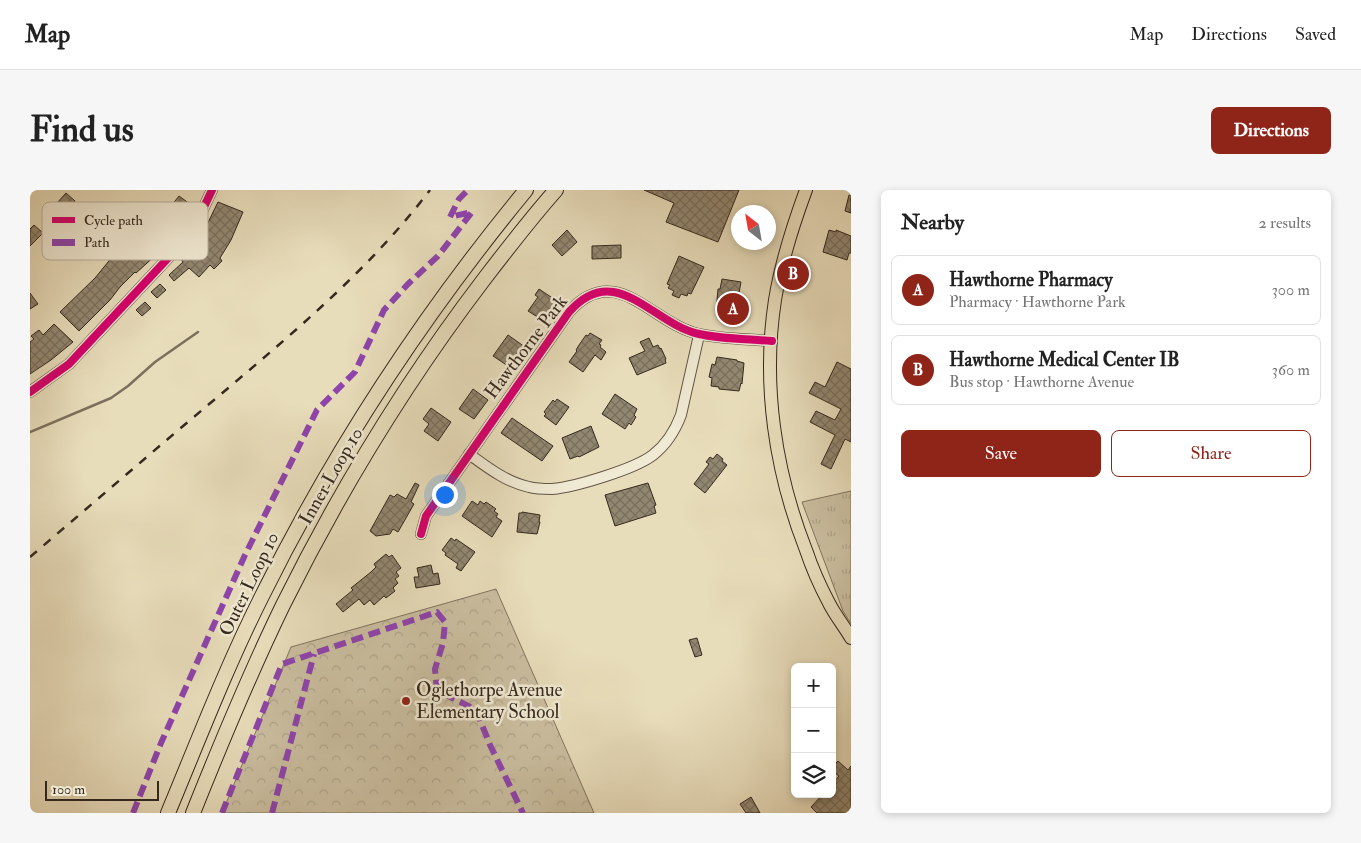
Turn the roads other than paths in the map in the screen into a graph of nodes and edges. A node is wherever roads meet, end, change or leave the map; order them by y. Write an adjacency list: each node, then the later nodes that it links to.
1 (212, 190): 5 (street)
2 (526, 190): 13 (highway, Outer Loop 10)
3 (556, 190): 14 (highway, Inner Loop 10)
4 (806, 190): 8 (main road)
5 (206, 202)
6 (166, 260): 9 (street)
7 (699, 335): 8 (street, Hawthorne Park); 10 (street, Hawthorne Park); 10 (street)
8 (772, 341): 12 (main road)
9 (30, 392)
10 (469, 454): 11 (street, Hawthorne Park)
11 (421, 534)
12 (851, 638)
13 (168, 813)
14 (193, 813)

